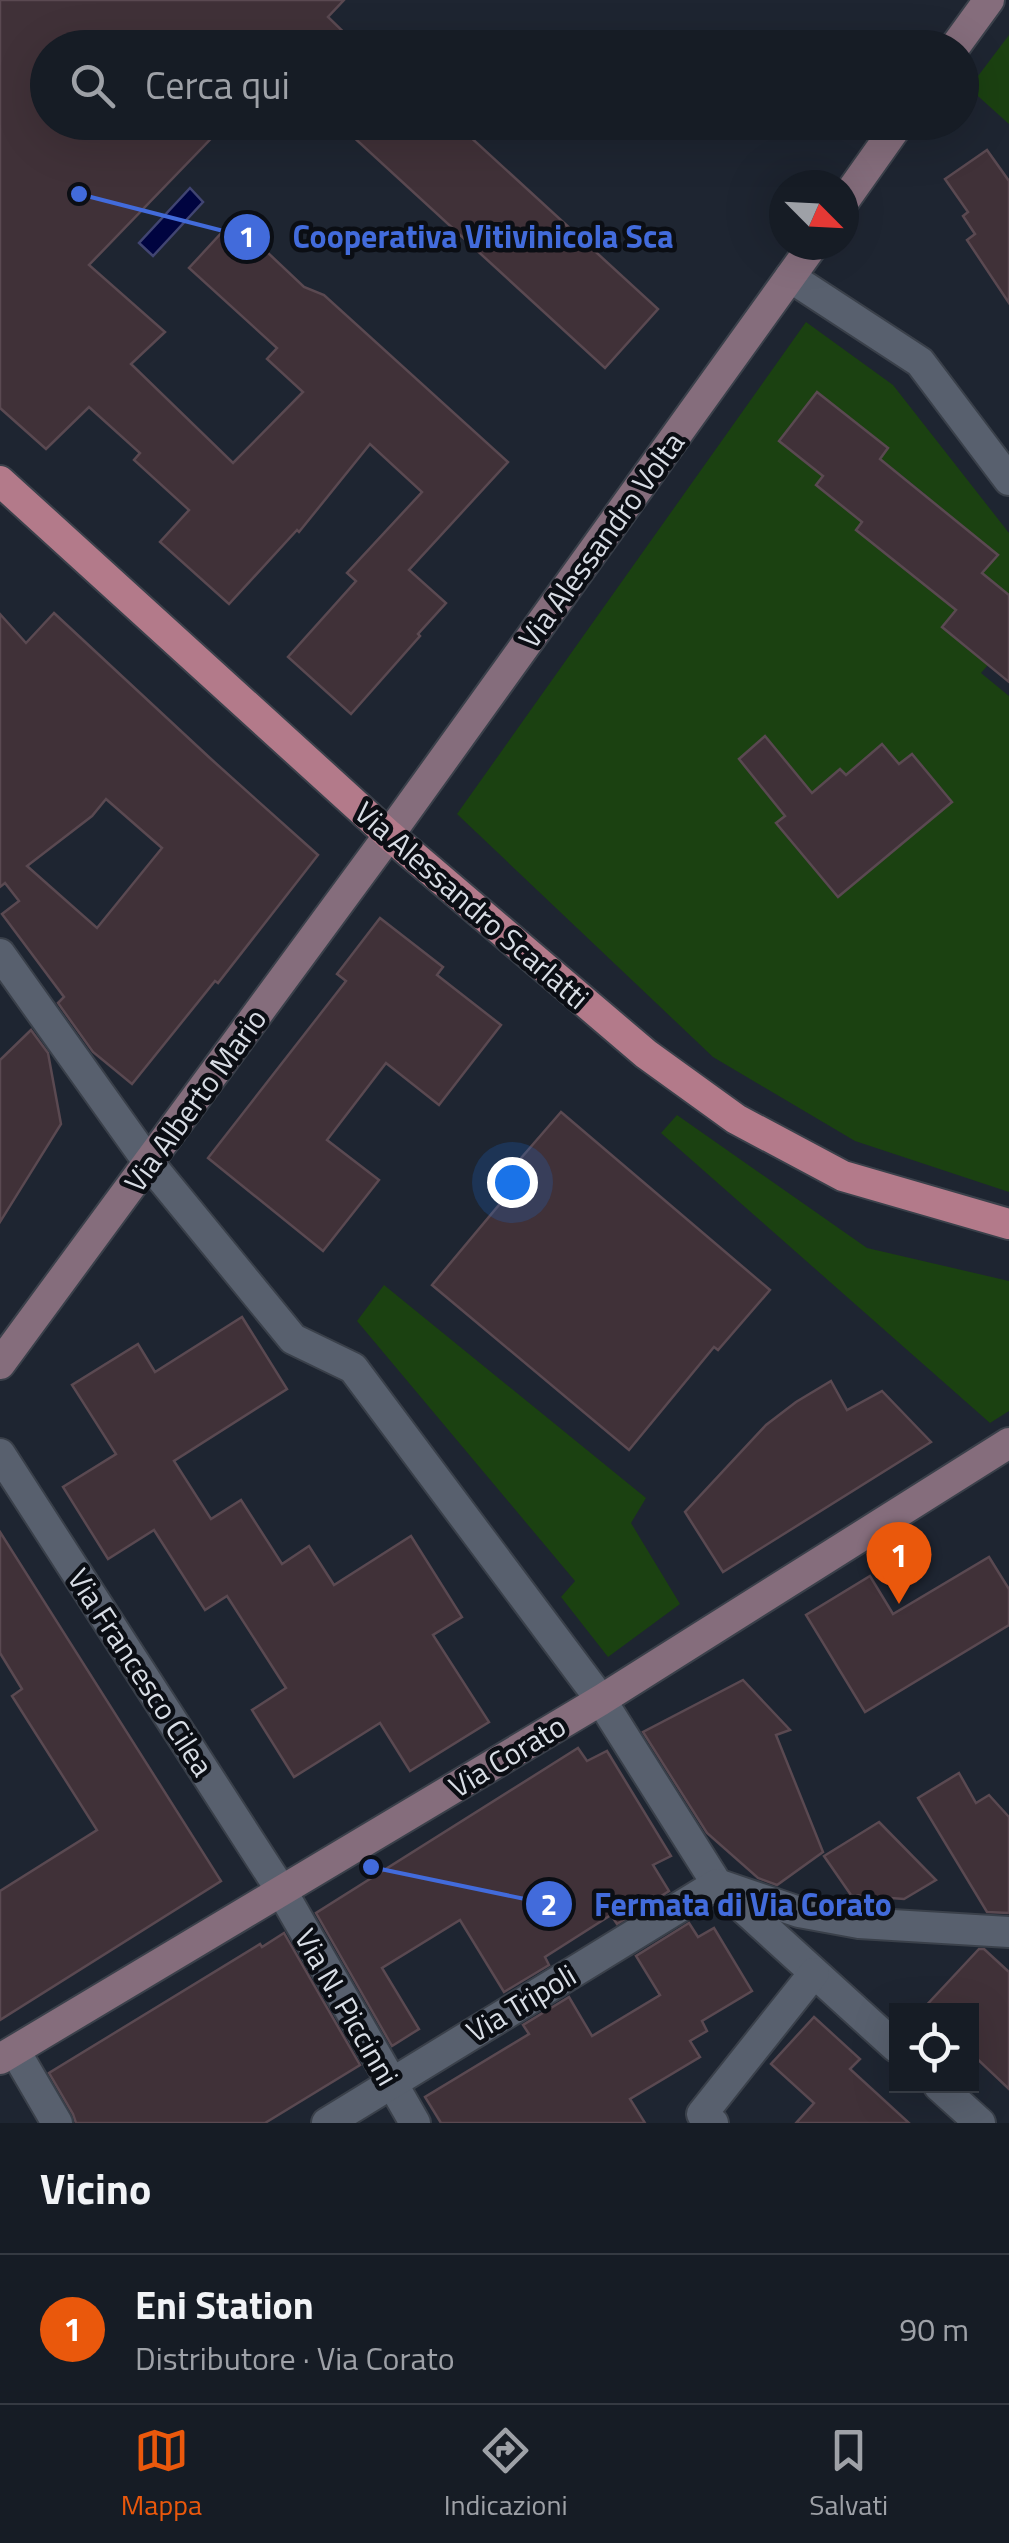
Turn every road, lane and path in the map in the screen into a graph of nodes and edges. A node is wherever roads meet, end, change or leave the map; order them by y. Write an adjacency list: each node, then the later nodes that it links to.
1 (989, 0): 2 (street)
2 (967, 30)
3 (887, 140): 4 (street)
4 (859, 180)
5 (802, 260): 6 (street, Via Alessandro Volta)
6 (790, 277): 7 (street); 9 (street, Via Alessandro Volta)
7 (1009, 480)
8 (0, 481): 9 (main road, Via Alessandro Scarlatti)
9 (390, 836): 11 (street, Via Alberto Mario); 12 (main road, Via Alessandro Scarlatti)
10 (0, 954): 11 (street)
11 (148, 1162): 13 (street, Via Alberto Mario); 16 (street)
12 (1009, 1224)
13 (0, 1364)
14 (1009, 1443): 16 (street, Via Corato)
15 (0, 1454): 18 (street, Via Francesco Cilea)
16 (601, 1700): 17 (street); 18 (street, Via Corato)
17 (717, 1884): 19 (street); 20 (street); 23 (street, Via Tripoli)
18 (281, 1890): 22 (street, Via Corato); 23 (street, Via N. Piccinni)
19 (1009, 1932)
20 (814, 1973): 21 (street); 25 (street)
21 (889, 2041)
22 (7, 2055): 26 (street)
23 (390, 2083): 27 (street, Via Tripoli); 28 (street, Via N. Piccinni)
24 (947, 2093): 29 (street)
25 (703, 2120)
26 (57, 2123)
27 (327, 2123)
28 (415, 2123)
29 (980, 2123)

